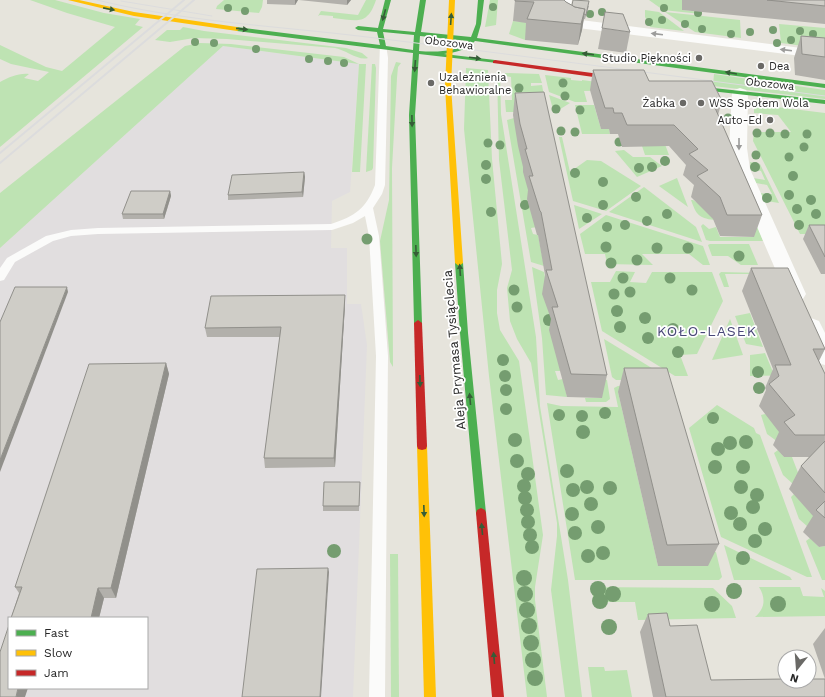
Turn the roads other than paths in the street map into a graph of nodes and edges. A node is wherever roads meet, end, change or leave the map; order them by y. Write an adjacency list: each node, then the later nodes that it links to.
1 (71, 0): 10 (main road, Obozowa, one-way to 10)
2 (388, 0): 8 (main road, one-way to 8)
3 (423, 0): 22 (main road, one-way to 22)
4 (452, 0): 23 (main road, Aleja Prymasa Tysiąclecia, one-way to 4)
5 (482, 0): 9 (main road)
6 (565, 0): 12 (street, one-way to 6)
7 (351, 28): 8 (main road, Obozowa)
8 (380, 30): 9 (main road, Obozowa); 10 (main road)
9 (475, 40): 11 (main road); 15 (main road, Obozowa, one-way to 9)
10 (383, 46): 11 (main road, Obozowa); 18 (lane)
11 (437, 53): 13 (main road, Obozowa, one-way to 13)
12 (825, 55)
13 (634, 81)
14 (677, 86): 16 (main road, Obozowa)
15 (825, 86)
16 (740, 93): 17 (main road, Obozowa); 20 (street, one-way to 20)
17 (825, 102)
18 (369, 209): 19 (lane); 21 (lane)
19 (0, 277)
20 (825, 358)
21 (377, 697)
22 (430, 697)
23 (498, 697)

